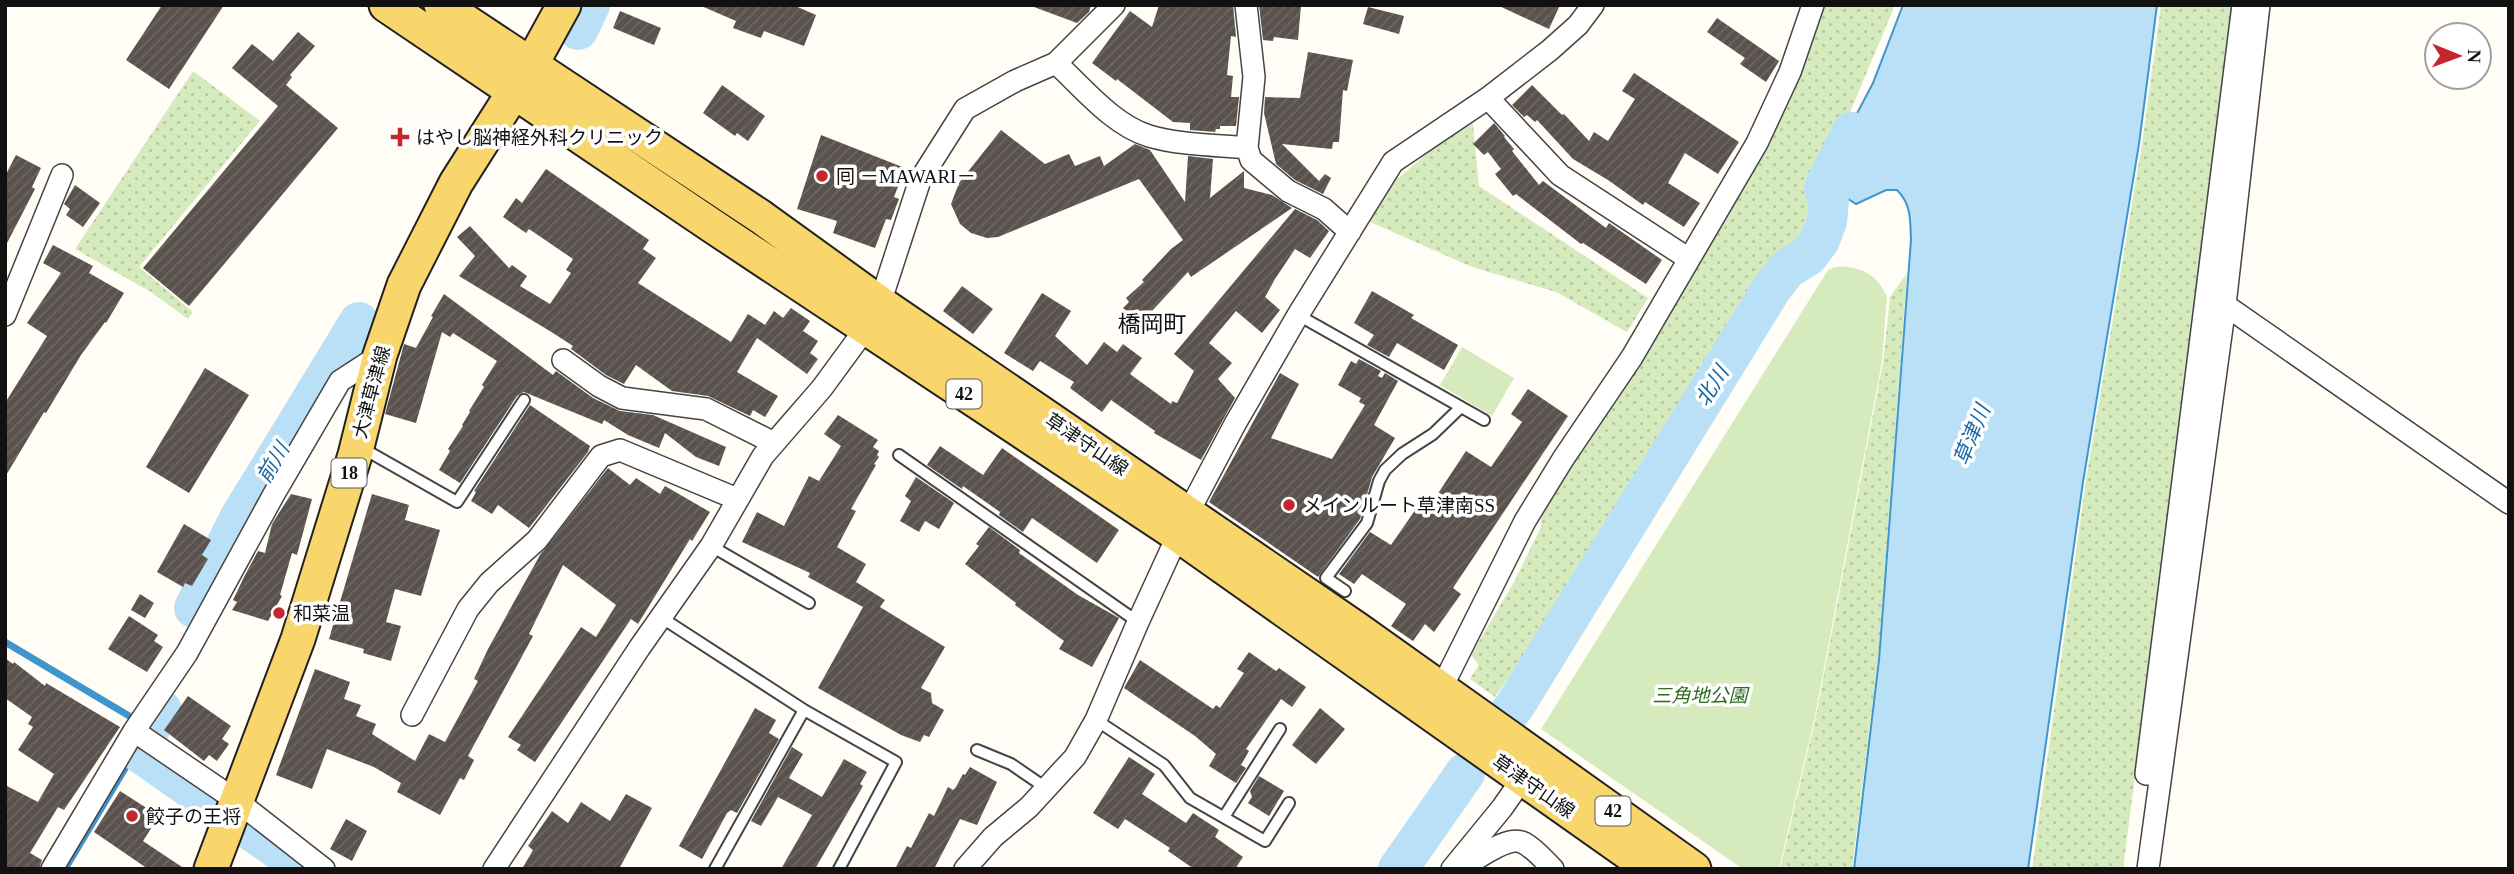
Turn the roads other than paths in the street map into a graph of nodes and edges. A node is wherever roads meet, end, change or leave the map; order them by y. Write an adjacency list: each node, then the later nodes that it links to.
1 (386, 5): 11 (main road)
2 (441, 5): 11 (main road)
3 (564, 5): 11 (main road)
4 (1114, 5): 10 (street)
5 (1246, 5): 13 (street)
6 (1593, 5): 12 (street)
7 (1813, 5): 16 (street)
8 (2243, 5): 49 (street)
9 (2259, 5): 17 (street)
10 (1056, 63): 13 (street); 19 (street)
11 (522, 78): 19 (main road, 草津守山線 / 42); 21 (main road, 大津草津線 / 18)
12 (1488, 97): 15 (street); 16 (street)
13 (1247, 148): 15 (street)
14 (62, 175): 18 (street)
15 (1350, 232): 20 (street)
16 (1689, 259): 37 (street)
17 (2225, 305): 30 (street); 49 (street)
18 (7, 306)
19 (873, 315): 26 (street); 31 (main road, 草津守山線 / 42)
20 (1298, 315): 24 (lane); 31 (street)
21 (380, 355): 27 (main road, 大津草津線 / 18); 42 (street)
22 (563, 360): 26 (street)
23 (524, 400): 27 (lane)
24 (1461, 407): 25 (lane); 33 (lane)
25 (1485, 420)
26 (774, 443): 29 (street)
27 (357, 445): 46 (main road, 大津草津線 / 18)
28 (899, 455): 36 (lane)
29 (737, 499): 32 (street); 39 (street)
30 (2509, 503)
31 (1183, 524): 36 (street); 37 (main road, 草津守山線 / 42)
32 (711, 546): 34 (lane); 35 (street)
33 (1345, 591)
34 (809, 603)
35 (662, 618): 38 (lane); 53 (street)
36 (1138, 622): 40 (street)
37 (1426, 689): 44 (main road, 草津守山線 / 42)
38 (804, 710): 54 (lane); 55 (lane)
39 (412, 715)
40 (1096, 720): 45 (street); 48 (lane)
41 (1280, 729): 48 (lane)
42 (134, 731): 46 (street); 50 (street)
43 (977, 750): 45 (lane)
44 (1527, 766): 57 (street); 60 (main road, 草津守山線 / 42); 61 (main road, 草津守山線 / 42)
45 (1046, 788): 56 (street)
46 (237, 801): 51 (main road, 大津草津線 / 18); 52 (street)
47 (1289, 803): 48 (lane)
48 (1224, 817)
49 (2144, 866)
50 (52, 869)
51 (211, 869)
52 (324, 869)
53 (494, 869)
54 (715, 869)
55 (839, 869)
56 (965, 869)
57 (1452, 869)
58 (1460, 869): 59 (street)
59 (1553, 869)
60 (1651, 869)
61 (1694, 869)

